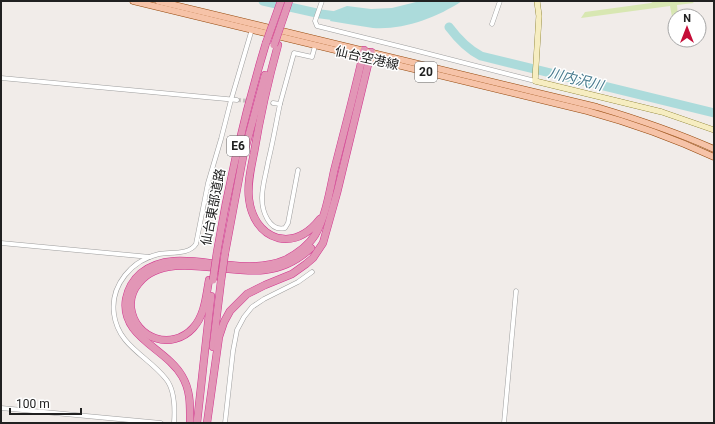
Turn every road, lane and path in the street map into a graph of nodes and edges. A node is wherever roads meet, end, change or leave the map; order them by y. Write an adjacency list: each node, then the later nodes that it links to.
1 (133, 1): 9 (main road, 仙台空港線 / 20)
2 (158, 1): 12 (main road, 仙台空港線 / 20)
3 (281, 1): 28 (highway, 仙台東部道路 / E6, bridge)
4 (289, 1): 10 (highway, 仙台東部道路 / E6, bridge)
5 (500, 1): 8 (street)
6 (537, 1): 14 (street)
7 (321, 3): 14 (street)
8 (492, 24)
9 (252, 29): 11 (main road, 仙台空港線 / 20); 15 (street)
10 (276, 45): 23 (highway); 35 (highway, 仙台東部道路 / E6, bridge)
11 (315, 46): 12 (main road, 仙台空港線 / 20); 18 (street)
12 (366, 55): 20 (main road, 仙台空港線 / 20); 21 (main road, 仙台空港線 / 20); 23 (highway); 24 (highway)
13 (1, 78): 15 (street)
14 (536, 79): 19 (street)
15 (231, 100): 16 (street); 26 (street)
16 (237, 100)
17 (273, 103): 18 (street)
18 (280, 104): 22 (street)
19 (714, 130)
20 (714, 149)
21 (714, 157)
22 (298, 170)
23 (323, 216): 33 (highway)
24 (326, 229): 28 (highway); 35 (highway)
25 (1, 243): 26 (street)
26 (150, 257): 32 (street)
27 (312, 272): 36 (street)
28 (211, 280): 34 (highway, 仙台東部道路 / E6)
29 (516, 291): 37 (street)
30 (1, 408): 31 (street)
31 (161, 423)
32 (174, 423)
33 (190, 423)
34 (197, 423)
35 (206, 423)
36 (225, 423)
37 (504, 423)

